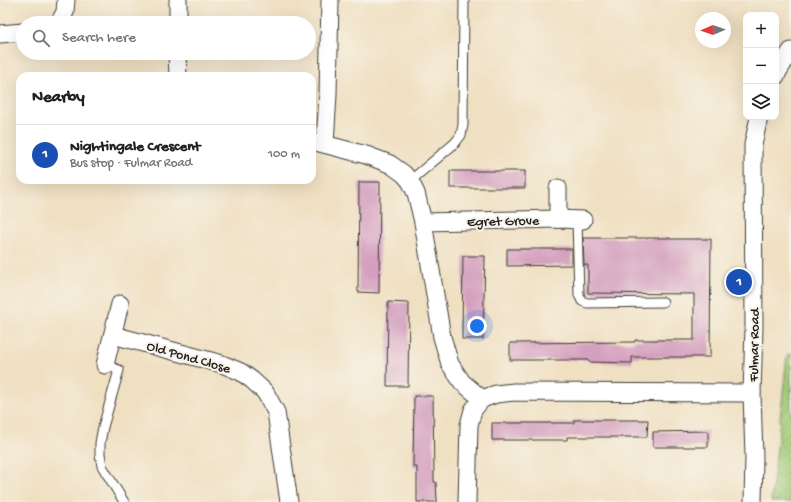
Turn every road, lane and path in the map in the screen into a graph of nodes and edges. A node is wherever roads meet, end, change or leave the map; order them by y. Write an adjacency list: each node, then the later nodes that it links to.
1 (66, 0): 5 (street)
2 (178, 0): 6 (street)
3 (330, 0): 14 (street)
4 (464, 0): 15 (lane)
5 (63, 16)
6 (178, 16)
7 (16, 33): 8 (street)
8 (0, 34)
9 (791, 51): 11 (street)
10 (177, 60): 12 (street)
11 (779, 71)
12 (177, 72)
13 (758, 120): 24 (street, Fulmar Road)
14 (318, 143): 15 (street)
15 (410, 181): 19 (street)
16 (558, 188): 17 (street)
17 (558, 219): 18 (street, Egret Grove); 19 (street, Egret Grove)
18 (580, 220): 20 (lane)
19 (423, 222): 25 (street)
20 (663, 302)
21 (120, 304): 22 (street)
22 (113, 335): 23 (street); 27 (street, Old Pond Close)
23 (105, 365): 26 (lane)
24 (752, 393): 25 (street); 29 (street, Fulmar Road)
25 (482, 399): 28 (street)
26 (124, 502)
27 (289, 502)
28 (468, 502)
29 (754, 502)

